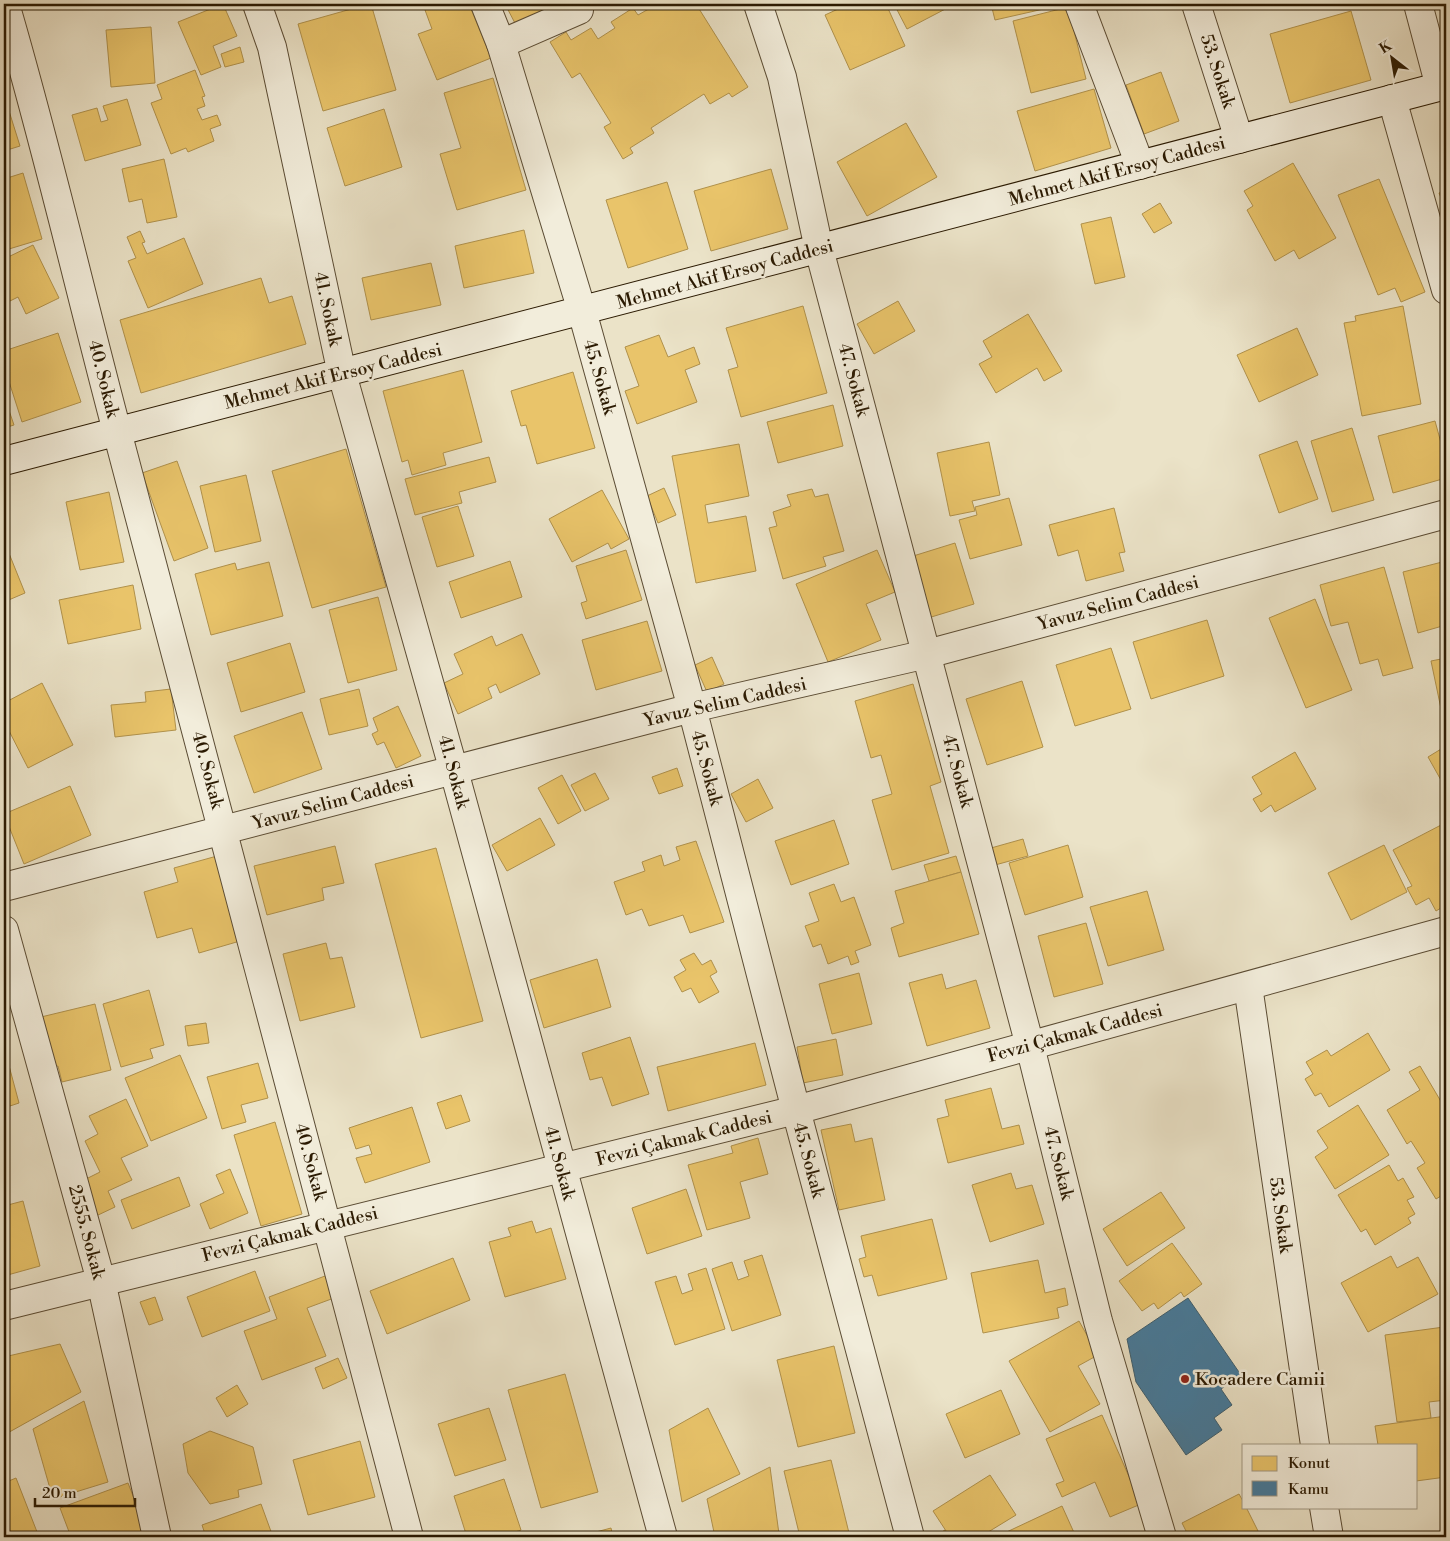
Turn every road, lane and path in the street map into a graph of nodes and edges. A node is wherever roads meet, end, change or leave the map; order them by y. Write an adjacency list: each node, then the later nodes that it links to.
1 (5, 4): 18 (street, 40. Sokak)
2 (257, 4): 17 (street, 41. Sokak)
3 (485, 4): 9 (street, 45. Sokak)
4 (577, 4): 9 (street)
5 (758, 4): 14 (street, 47. Sokak)
6 (1079, 4): 13 (street)
7 (1196, 4): 12 (street, 53. Sokak)
8 (1418, 4): 10 (street)
9 (502, 44): 16 (street, 45. Sokak)
10 (1443, 86): 11 (street, Mehmet Akif Ersoy Caddesi)
11 (1392, 99): 12 (street, Mehmet Akif Ersoy Caddesi); 15 (street)
12 (1240, 139): 13 (street, Mehmet Akif Ersoy Caddesi)
13 (1140, 165): 14 (street, Mehmet Akif Ersoy Caddesi)
14 (819, 249): 16 (street, Mehmet Akif Ersoy Caddesi); 21 (street, 47. Sokak)
15 (1446, 290)
16 (582, 311): 17 (street, Mehmet Akif Ersoy Caddesi); 22 (street, 45. Sokak)
17 (342, 374): 18 (street, Mehmet Akif Ersoy Caddesi); 23 (street, 41. Sokak)
18 (117, 431): 19 (street, Mehmet Akif Ersoy Caddesi); 24 (street, 40. Sokak)
19 (4, 461)
20 (1446, 514): 21 (street, Yavuz Selim Caddesi)
21 (927, 654): 22 (street, Yavuz Selim Caddesi); 29 (street, 47. Sokak)
22 (692, 708): 23 (street, Yavuz Selim Caddesi); 30 (street, 45. Sokak)
23 (454, 771): 24 (street, Yavuz Selim Caddesi); 31 (street, 41. Sokak)
24 (224, 830): 25 (street, Yavuz Selim Caddesi); 32 (street, 40. Sokak)
25 (4, 887)
26 (4, 930): 33 (street, 2555. Sokak)
27 (1446, 930): 28 (street, Fevzi Çakmak Caddesi)
28 (1248, 986): 29 (street, Fevzi Çakmak Caddesi); 35 (street, 53. Sokak)
29 (1030, 1046): 30 (street, Fevzi Çakmak Caddesi); 41 (street, 47. Sokak)
30 (796, 1110): 31 (street, Fevzi Çakmak Caddesi); 40 (street, 45. Sokak)
31 (562, 1168): 32 (street, Fevzi Çakmak Caddesi); 39 (street, 41. Sokak)
32 (327, 1225): 33 (street, Fevzi Çakmak Caddesi); 38 (street, 40. Sokak)
33 (100, 1281): 34 (street, Fevzi Çakmak Caddesi); 37 (street, 2555. Sokak)
34 (4, 1306)
35 (1315, 1444)
36 (1324, 1508): 42 (street)
37 (157, 1537)
38 (408, 1537)
39 (663, 1537)
40 (910, 1537)
41 (1162, 1537)
42 (1328, 1537)

